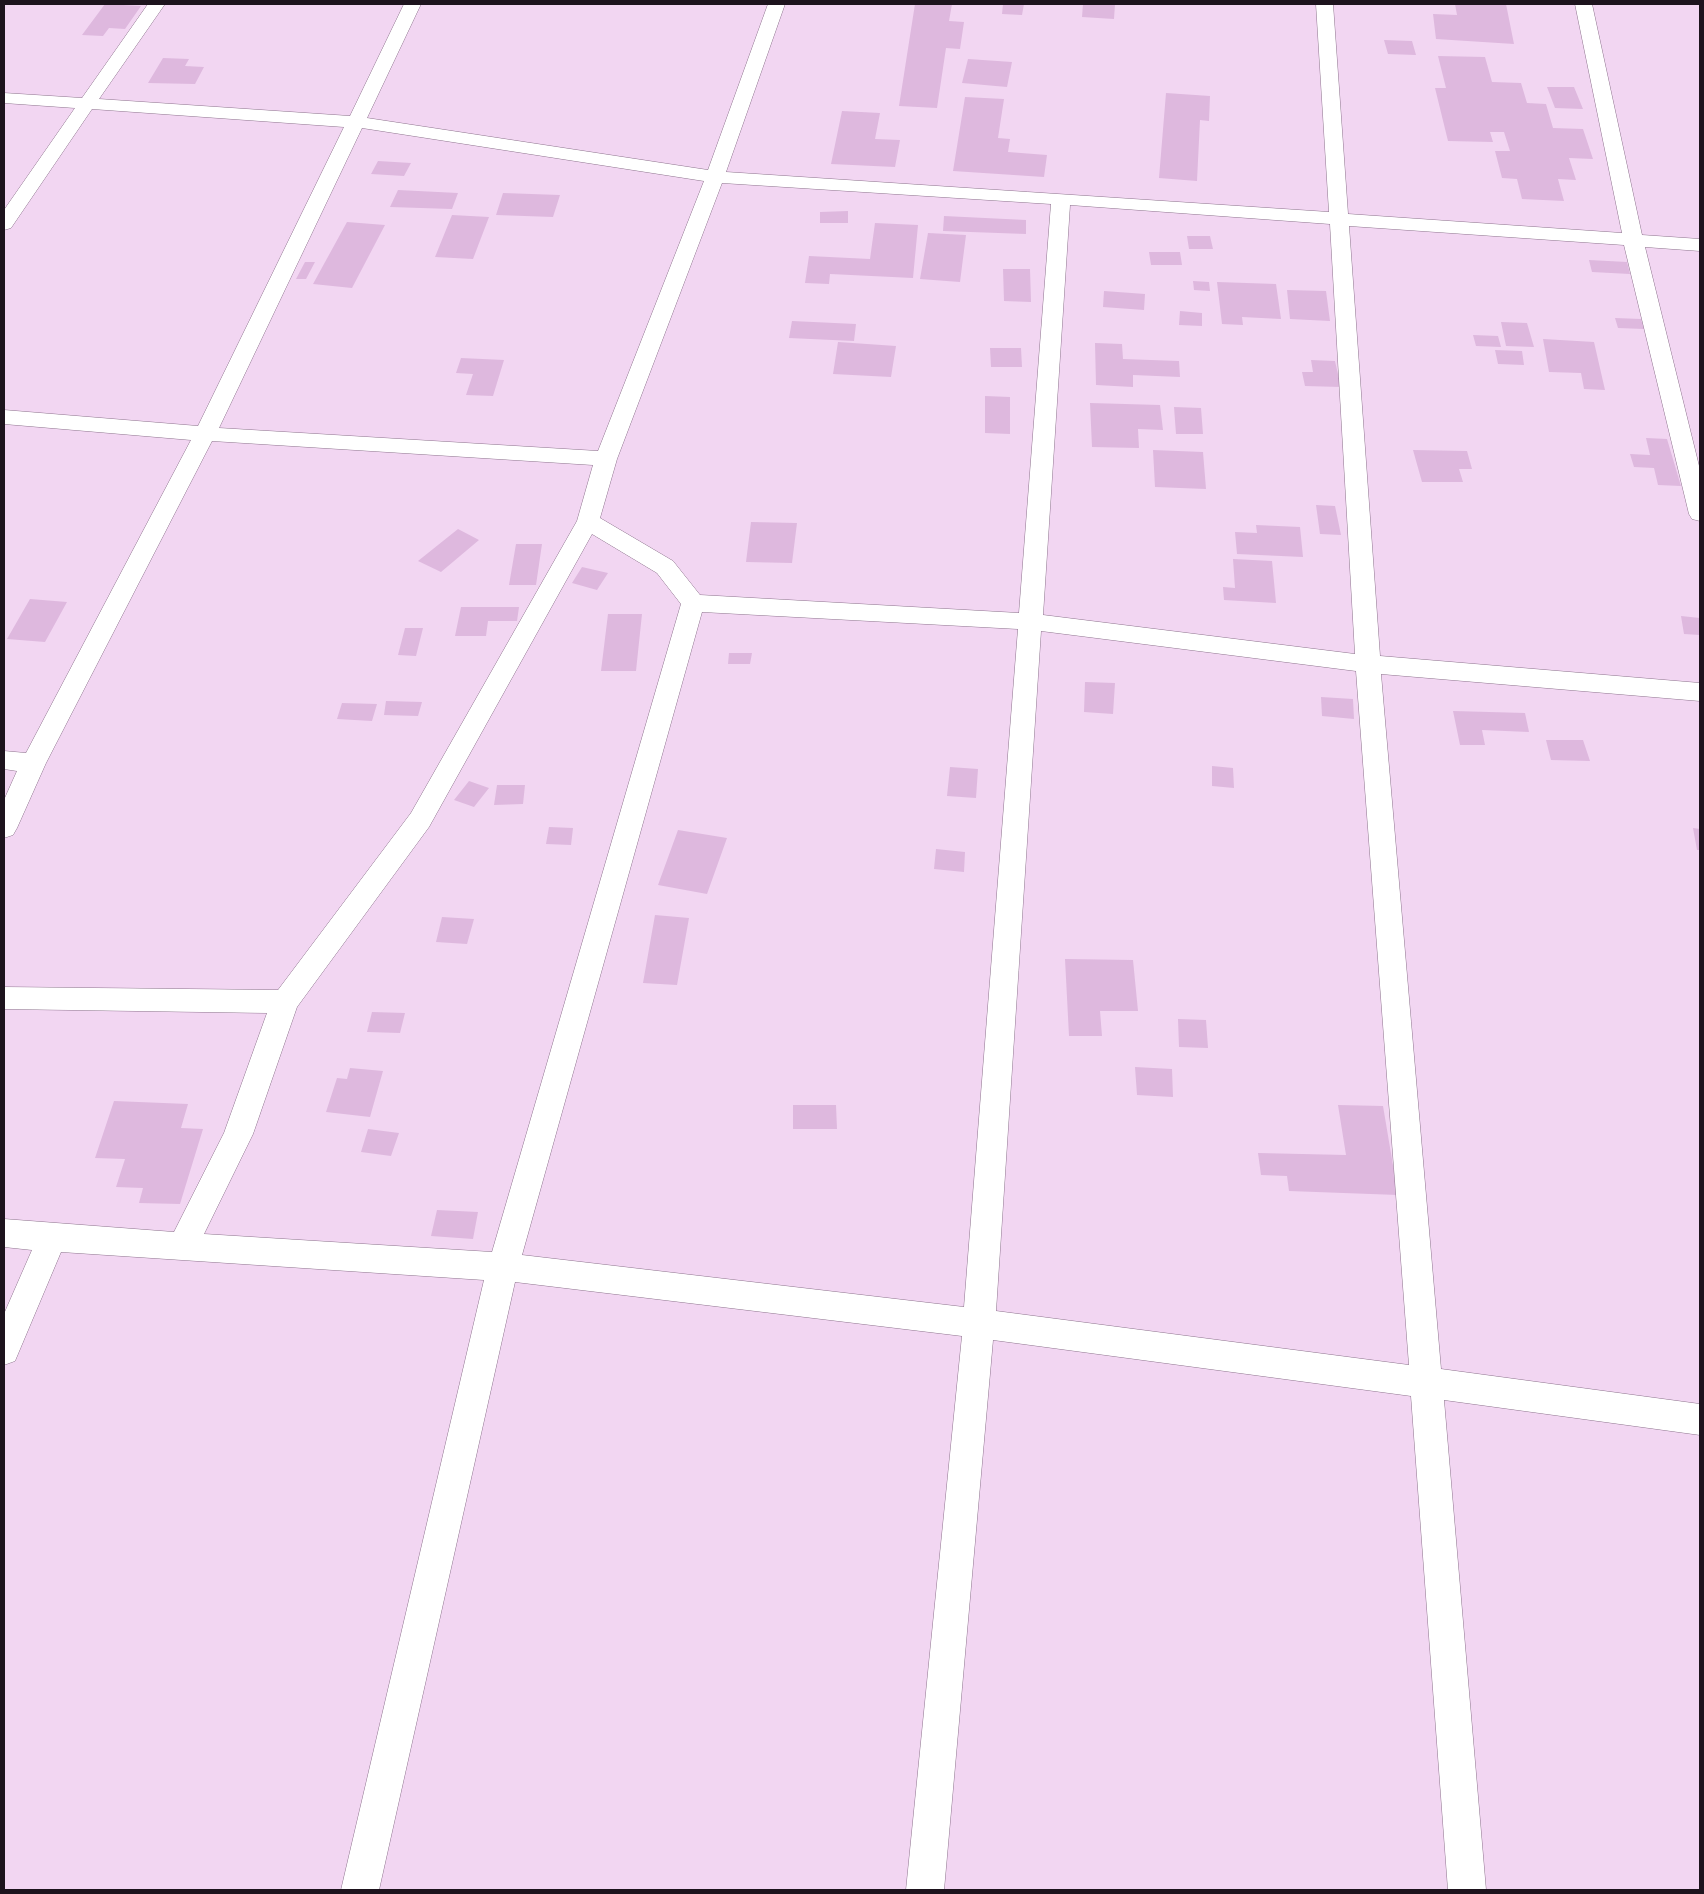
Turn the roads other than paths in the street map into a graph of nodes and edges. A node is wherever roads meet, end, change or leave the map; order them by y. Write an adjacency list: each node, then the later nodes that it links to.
1 (156, 4): 7 (street)
2 (413, 4): 8 (street)
3 (776, 4): 9 (street)
4 (1325, 4): 11 (street)
5 (1584, 4): 13 (street)
6 (4, 98): 7 (street)
7 (88, 104): 8 (street); 12 (street)
8 (356, 122): 9 (street); 16 (street)
9 (715, 177): 10 (street); 17 (street)
10 (1061, 199): 11 (street); 21 (street)
11 (1340, 219): 13 (street); 22 (street)
12 (4, 224)
13 (1633, 240): 14 (street); 18 (street)
14 (1700, 245)
15 (4, 417): 16 (street)
16 (205, 434): 17 (street); 25 (street)
17 (606, 459): 19 (street)
18 (1700, 514)
19 (588, 521): 20 (street); 28 (street)
20 (693, 603): 21 (street); 32 (street)
21 (1032, 622): 22 (street); 33 (street)
22 (1368, 664): 23 (street); 35 (street)
23 (1700, 692)
24 (4, 760): 25 (street)
25 (32, 763): 26 (street)
26 (4, 828)
27 (4, 998): 28 (street)
28 (285, 1002): 31 (street)
29 (4, 1233): 30 (street)
30 (52, 1238): 31 (street); 34 (street)
31 (183, 1246): 32 (street)
32 (503, 1267): 33 (street); 37 (street)
33 (979, 1324): 35 (street); 38 (street)
34 (4, 1350)
35 (1426, 1383): 36 (street); 39 (street)
36 (1700, 1420)
37 (360, 1890)
38 (925, 1890)
39 (1467, 1890)

